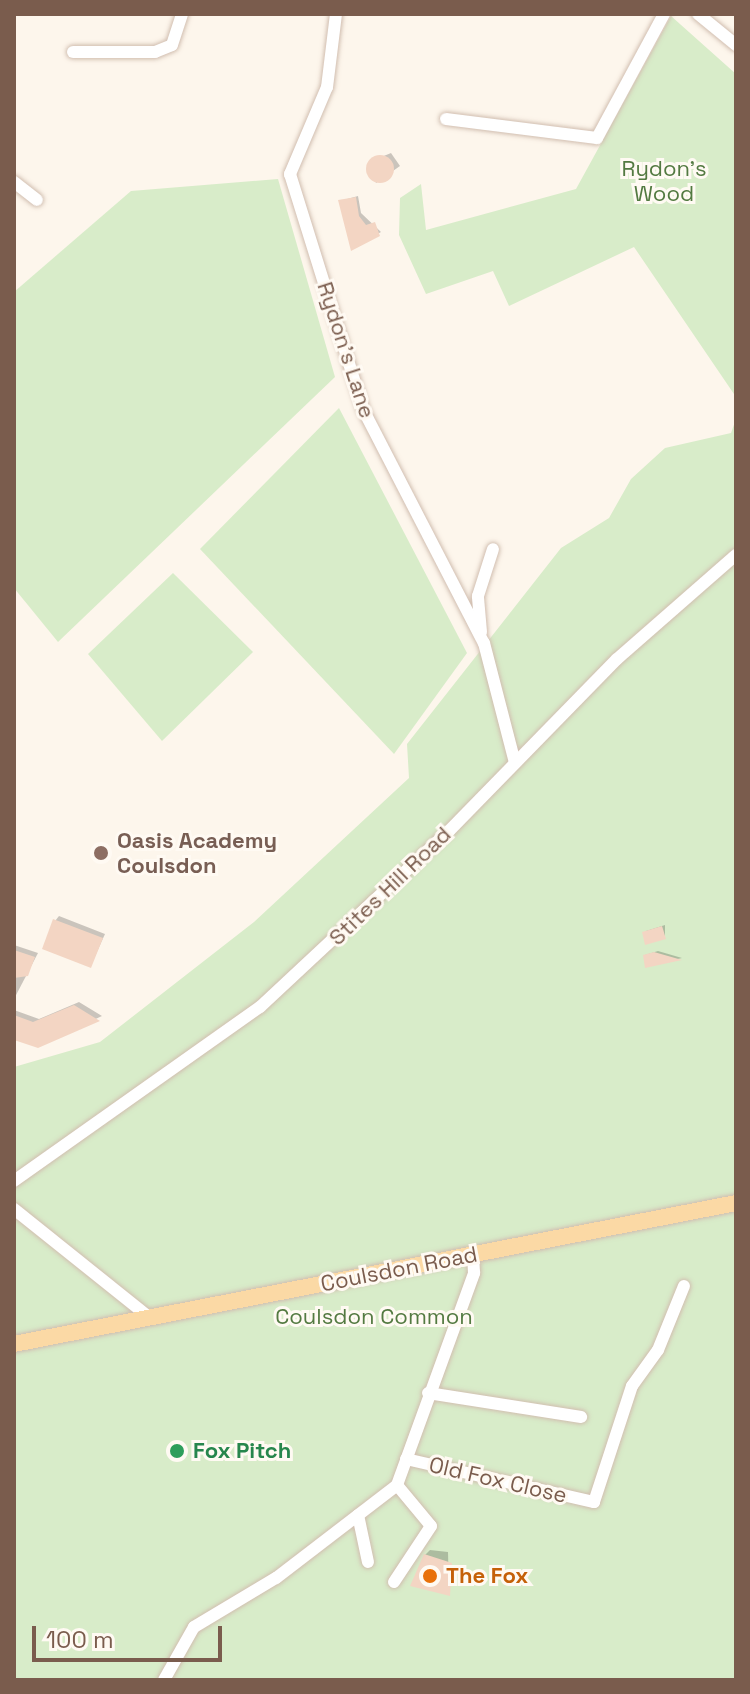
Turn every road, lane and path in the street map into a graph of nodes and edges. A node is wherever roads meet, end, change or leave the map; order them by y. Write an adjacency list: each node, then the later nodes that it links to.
1 (182, 14): 6 (street)
2 (336, 14): 12 (street, Rydon's Lane)
3 (664, 14): 7 (street)
4 (698, 14): 5 (street)
5 (736, 45)
6 (73, 52)
7 (446, 119)
8 (14, 182): 9 (street)
9 (37, 200)
10 (493, 549): 12 (street)
11 (736, 555): 13 (street, Stites Hill Road)
12 (482, 639): 13 (street, Rydon's Lane)
13 (515, 763): 14 (street, Stites Hill Road)
14 (14, 1181)
15 (736, 1203): 17 (main road, Coulsdon Road)
16 (14, 1209): 19 (street)
17 (473, 1254): 19 (main road, Coulsdon Road); 21 (street)
18 (684, 1286): 23 (street, Old Fox Close)
19 (149, 1317): 20 (main road, Coulsdon Road)
20 (14, 1344)
21 (428, 1393): 22 (street); 23 (street)
22 (581, 1417)
23 (406, 1459): 24 (street)
24 (397, 1485): 25 (street); 27 (street)
25 (358, 1515): 26 (street); 28 (street)
26 (368, 1562)
27 (394, 1582)
28 (164, 1680)

